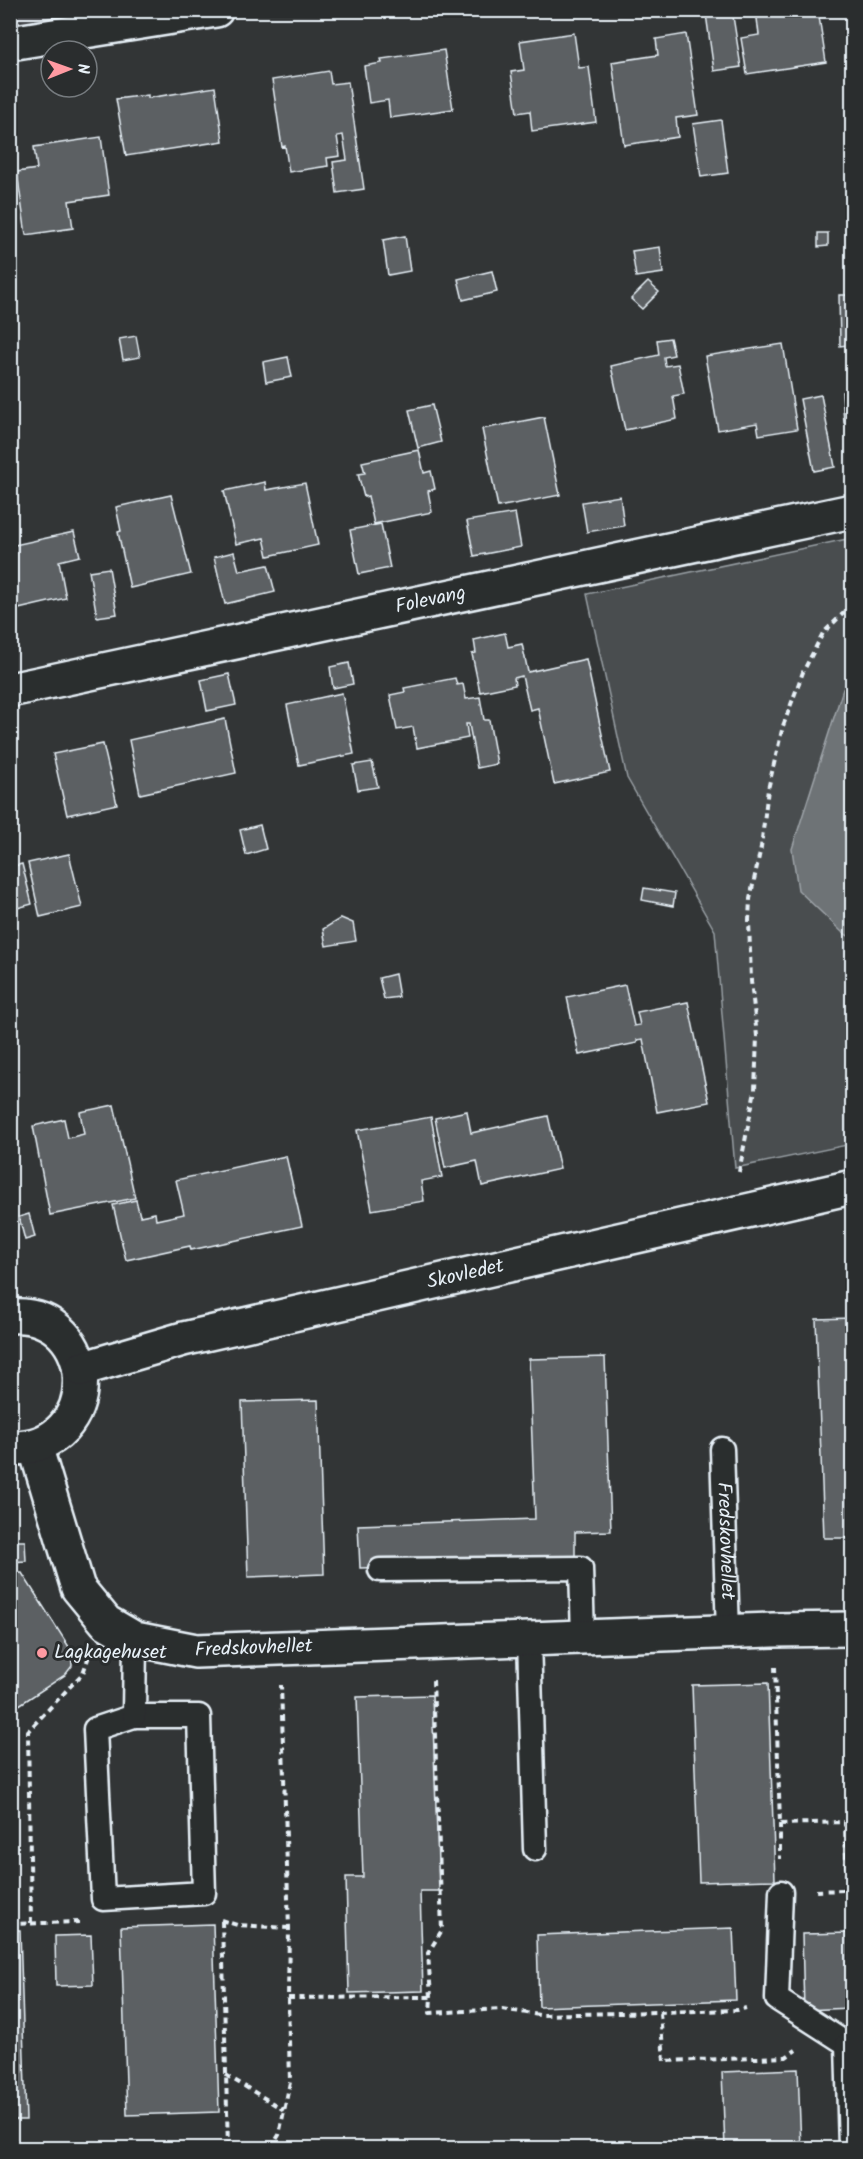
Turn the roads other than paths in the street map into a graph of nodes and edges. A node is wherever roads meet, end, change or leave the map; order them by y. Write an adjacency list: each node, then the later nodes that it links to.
1 (216, 10): 2 (street)
2 (10, 43)
3 (852, 511): 4 (street, Folevang)
4 (10, 690)
5 (852, 1187): 7 (street, Skovledet)
6 (10, 1316): 7 (street)
7 (81, 1369): 8 (street)
8 (23, 1447): 15 (street, Fredskovhellet)
9 (722, 1449): 12 (lane, Fredskovhellet)
10 (380, 1569): 13 (lane)
11 (852, 1629): 12 (street, Fredskovhellet)
12 (728, 1632): 13 (street, Fredskovhellet)
13 (583, 1637): 14 (street, Fredskovhellet)
14 (528, 1638): 15 (street, Fredskovhellet); 17 (lane)
15 (135, 1639): 16 (lane)
16 (134, 1716): 16 (lane)
17 (535, 1849)
18 (781, 1892): 19 (lane)
19 (850, 2044): 20 (lane)
20 (850, 2148)

